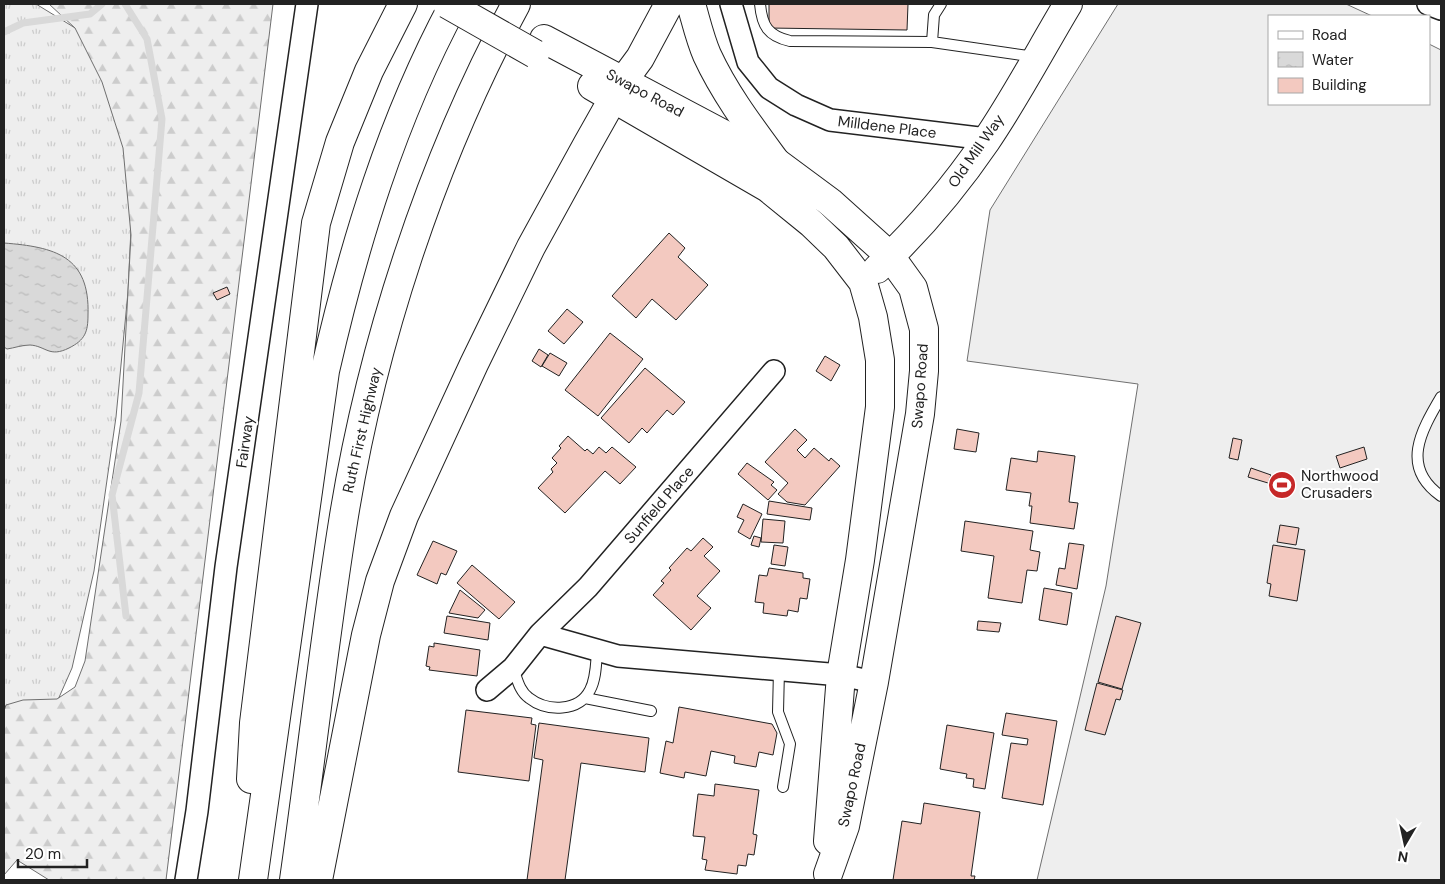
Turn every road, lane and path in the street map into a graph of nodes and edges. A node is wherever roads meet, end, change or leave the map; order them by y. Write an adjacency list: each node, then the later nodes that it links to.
1 (307, 4): 37 (street, Fairway)
2 (404, 4): 38 (main road)
3 (447, 4): 16 (main road, Swapo Road, bridge)
4 (454, 4): 39 (main road)
5 (486, 4): 16 (main road, Swapo Road)
6 (516, 4): 40 (main road, Ruth First Highway)
7 (669, 4): 18 (main road)
8 (691, 4): 20 (main road)
9 (731, 4): 19 (street, Milldene Place)
10 (760, 4): 15 (lane)
11 (941, 4): 15 (lane)
12 (1068, 4): 17 (main road, Old Mill Way)
13 (1428, 4): 14 (street)
14 (1441, 9)
15 (932, 42): 17 (lane)
16 (539, 46): 18 (main road, Swapo Road)
17 (1036, 58): 19 (main road, Old Mill Way)
18 (618, 90): 20 (main road, Swapo Road); 22 (main road, Swapo Road); 41 (main road)
19 (987, 140): 21 (main road, Old Mill Way)
20 (776, 162): 21 (main road, Swapo Road)
21 (890, 256): 22 (main road, Old Mill Way); 31 (main road, Swapo Road)
22 (863, 282): 30 (main road, Swapo Road)
23 (774, 371): 26 (street, Sunfield Place)
24 (1441, 397): 25 (lane)
25 (1441, 496)
26 (540, 634): 27 (street); 28 (street, Sunfield Place)
27 (597, 652): 29 (street); 33 (lane)
28 (512, 668): 32 (street, Sunfield Place); 33 (lane)
29 (779, 670): 30 (street); 35 (lane)
30 (841, 675): 31 (street); 36 (main road, Swapo Road)
31 (874, 682): 36 (main road, Swapo Road)
32 (487, 690)
33 (585, 698): 34 (lane)
34 (651, 711)
35 (783, 787)
36 (827, 877)
37 (186, 880)
38 (246, 880)
39 (253, 880)
40 (294, 880)
41 (318, 880)

